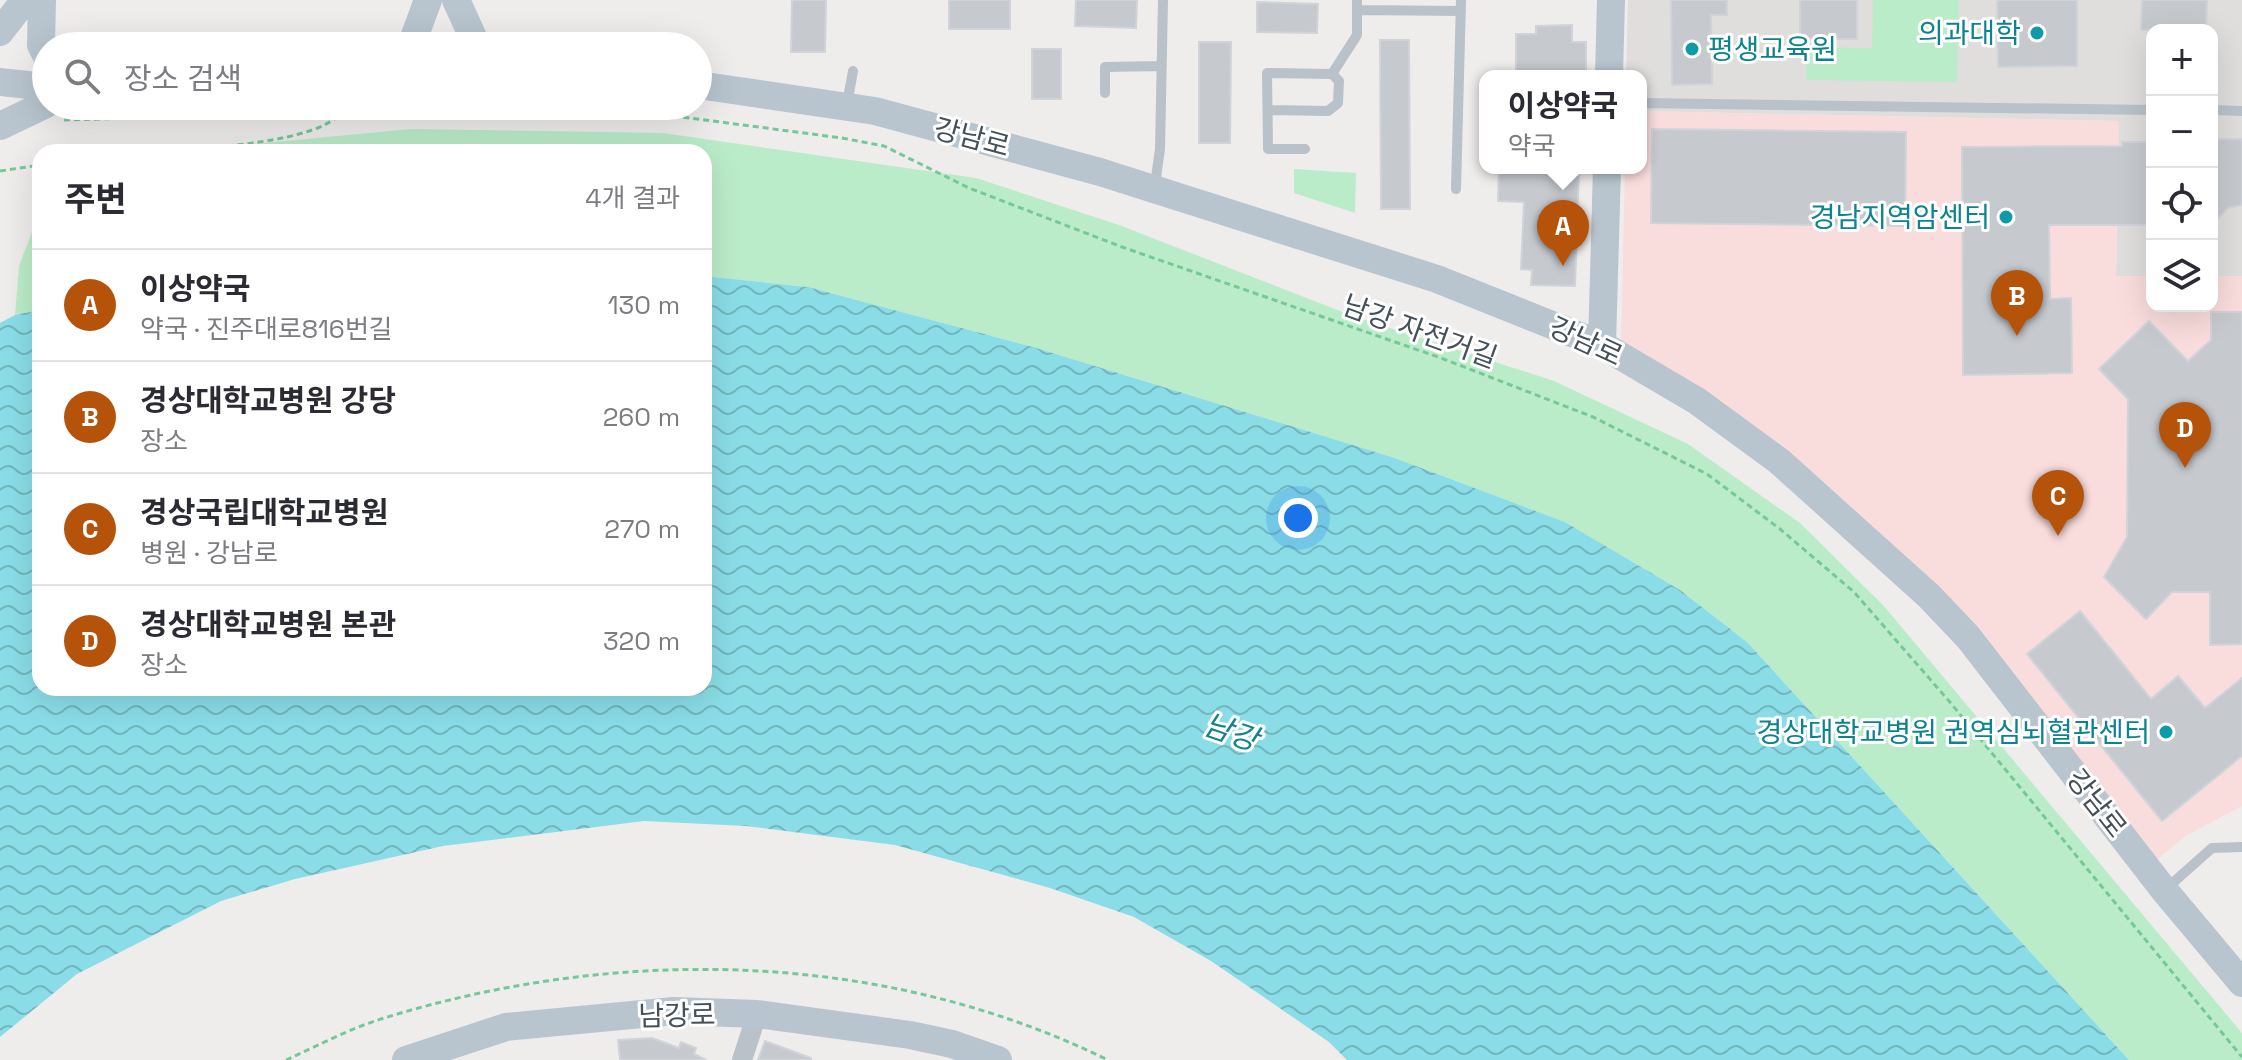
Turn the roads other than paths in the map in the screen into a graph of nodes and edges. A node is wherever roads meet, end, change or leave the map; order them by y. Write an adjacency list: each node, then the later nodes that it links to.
1 (25, 0): 9 (street)
2 (42, 0): 10 (street)
3 (428, 0): 11 (street)
4 (456, 0): 12 (street)
5 (1163, 0): 13 (lane)
6 (1611, 0): 14 (street)
7 (1357, 5): 8 (lane); 16 (lane)
8 (1461, 6): 32 (lane)
9 (0, 32)
10 (41, 32)
11 (416, 32)
12 (471, 32)
13 (1162, 66): 20 (lane); 31 (lane)
14 (1609, 70)
15 (853, 71): 22 (lane)
16 (1332, 74): 23 (lane); 23 (lane)
17 (0, 82): 18 (street)
18 (32, 85)
19 (712, 87): 22 (street, 강남로)
20 (1105, 93)
21 (1647, 103): 24 (lane)
22 (847, 106): 31 (street, 강남로)
23 (1269, 110): 29 (lane)
24 (2146, 110)
25 (2218, 110): 26 (lane)
26 (2242, 111)
27 (32, 118): 28 (street)
28 (0, 126)
29 (1305, 149)
30 (1607, 174): 33 (street)
31 (1155, 187): 33 (street, 강남로)
32 (1456, 189)
33 (1602, 345): 35 (street, 강남로)
34 (2242, 847): 35 (lane)
35 (2164, 890): 36 (street, 강남로)
36 (2242, 983)
37 (757, 1014): 38 (street, 남강로); 39 (street, 남강로); 40 (street)
38 (949, 1052): 41 (street, 남강로)
39 (406, 1060)
40 (742, 1060)
41 (998, 1060)

